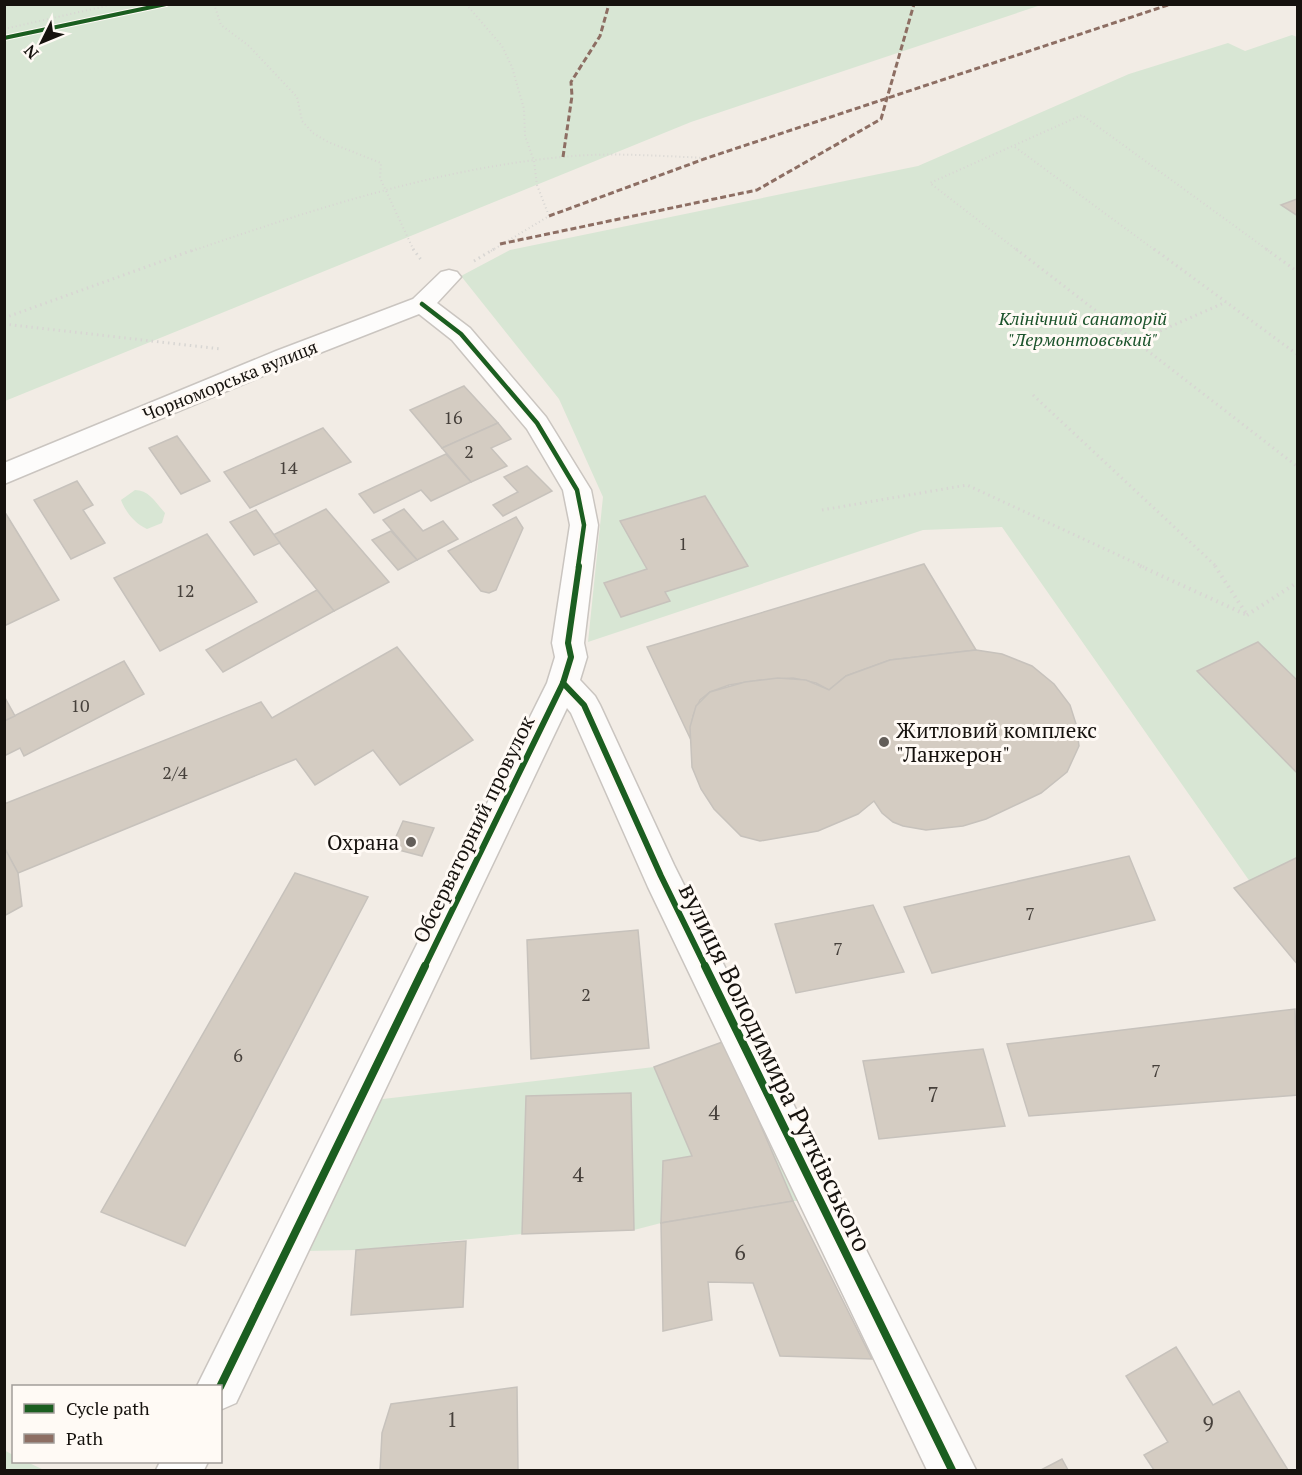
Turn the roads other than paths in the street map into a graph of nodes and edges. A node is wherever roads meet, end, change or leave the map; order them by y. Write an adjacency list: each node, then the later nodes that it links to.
1 (449, 277): 2 (street, Чорноморська вулиця)
2 (422, 304): 3 (street, Чорноморська вулиця); 4 (street, Обсерваторний провулок)
3 (4, 474)
4 (563, 683): 5 (street, Обсерваторний провулок); 6 (street, вулиця Володимира Рутківського)
5 (221, 1385)
6 (952, 1470)

